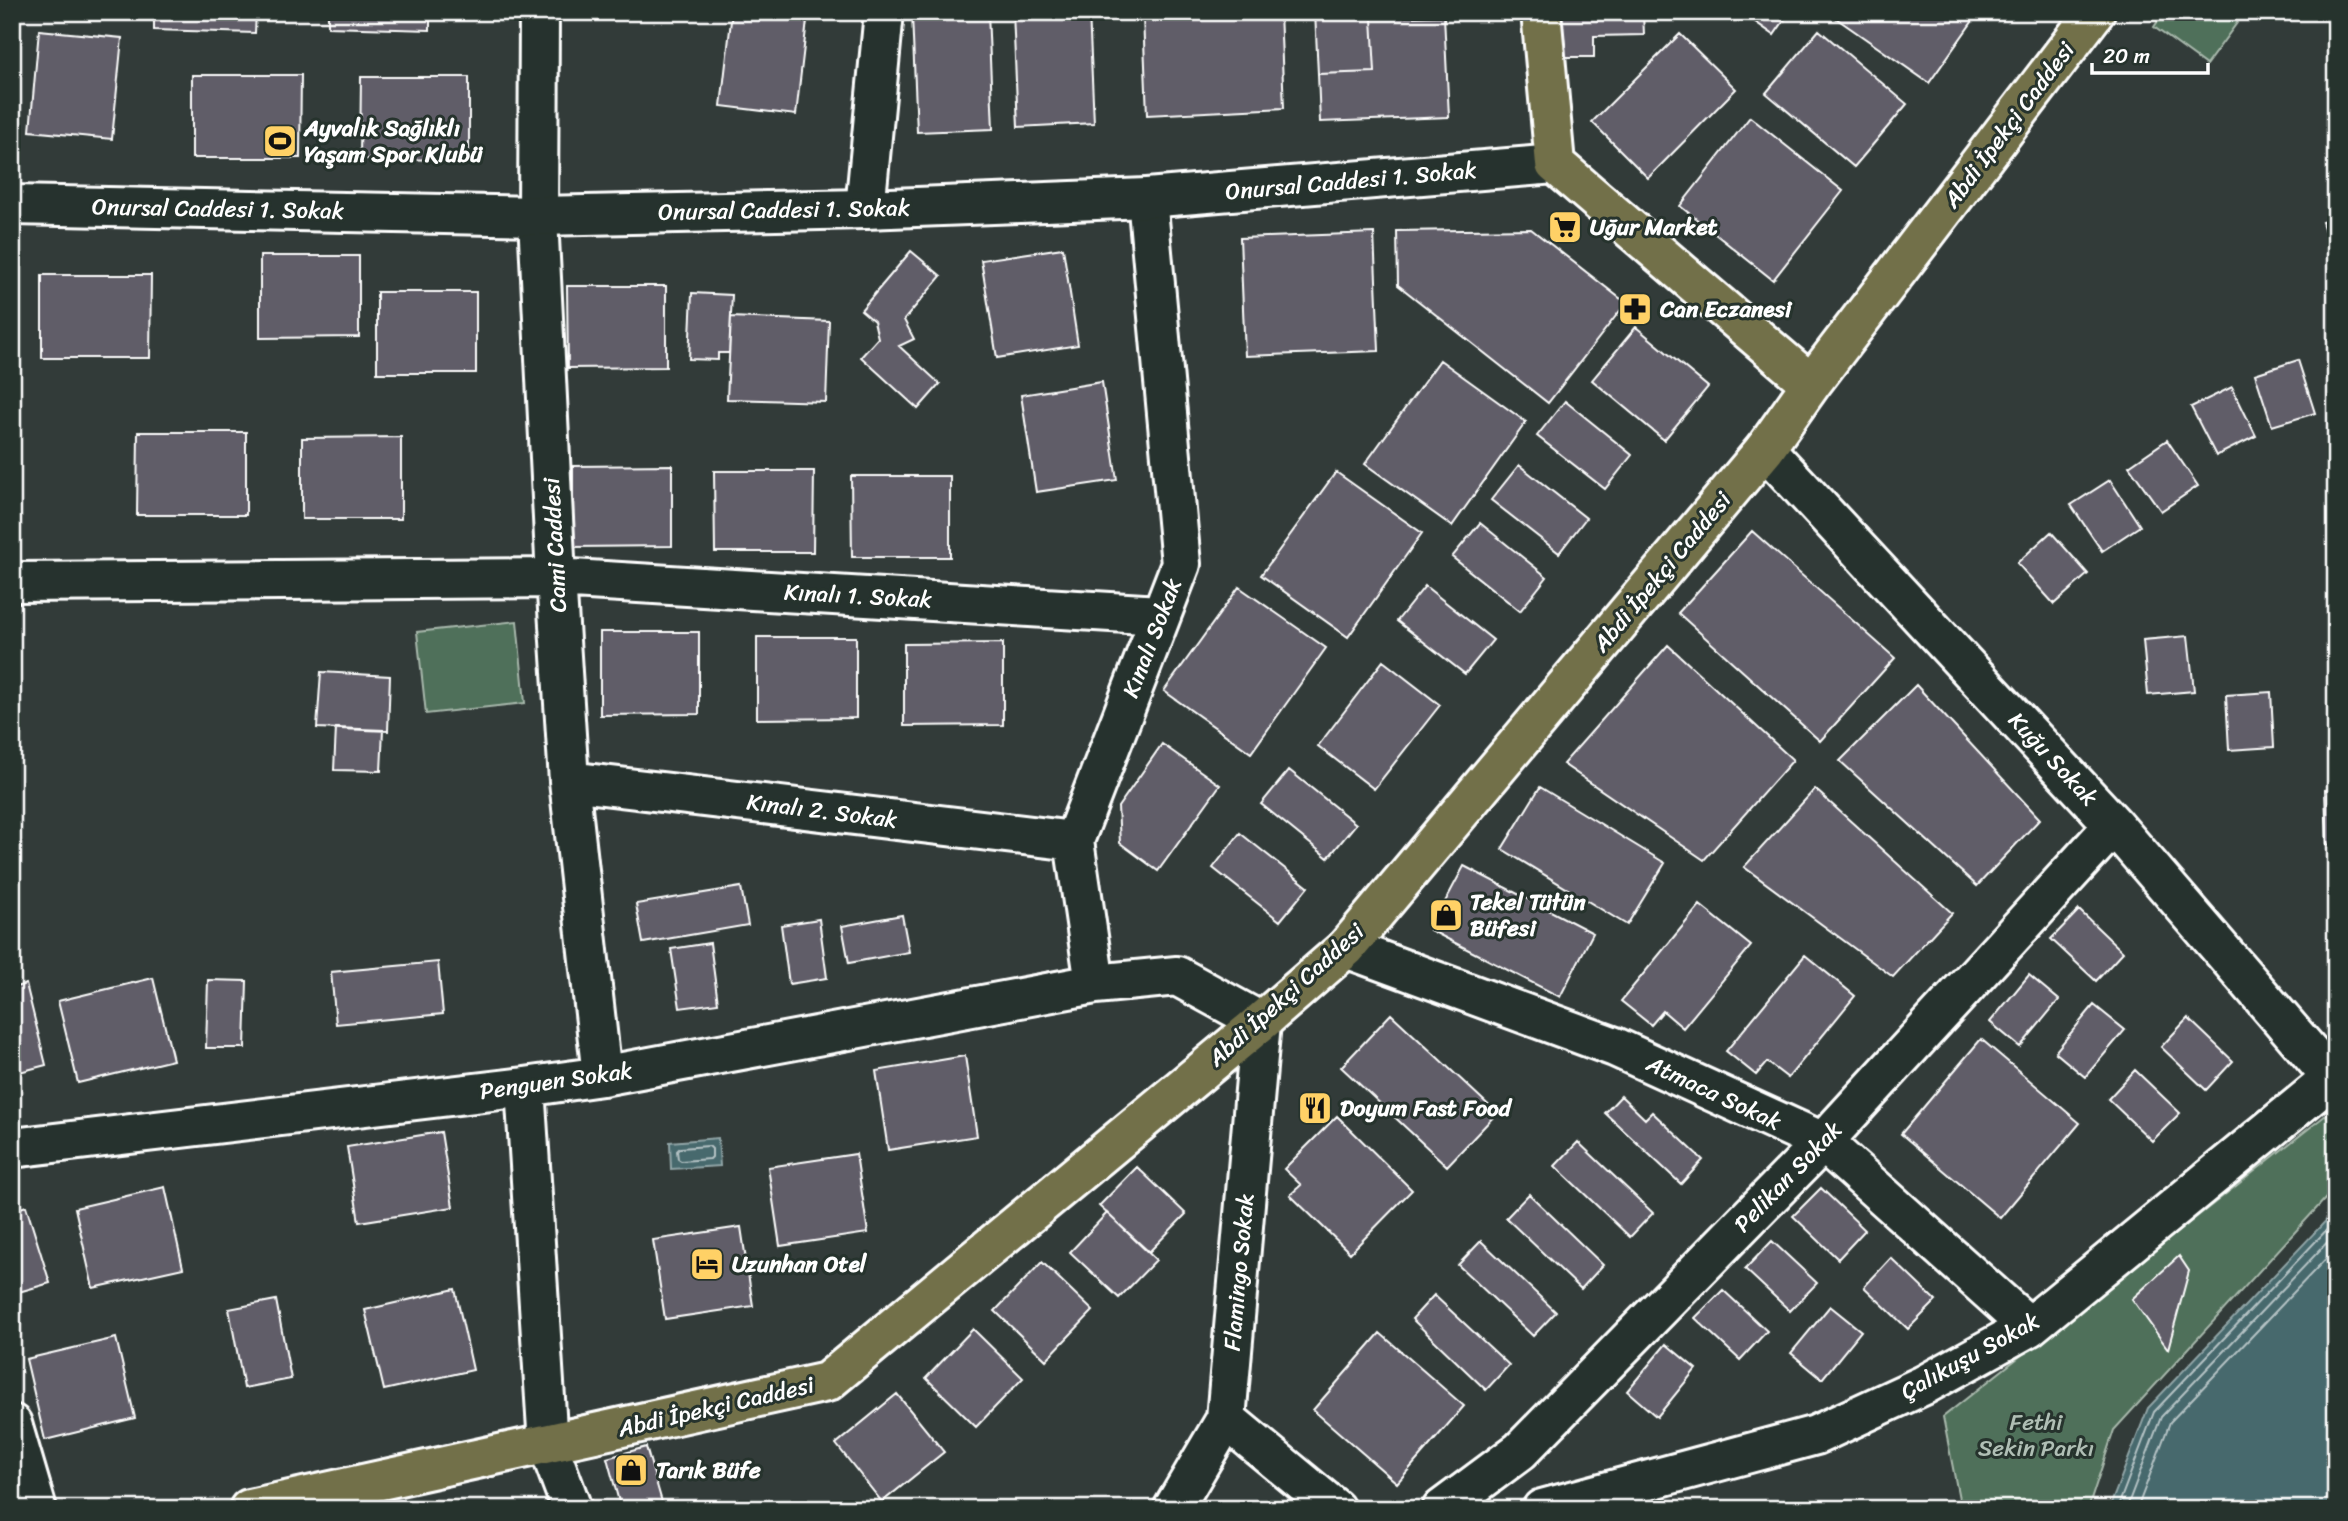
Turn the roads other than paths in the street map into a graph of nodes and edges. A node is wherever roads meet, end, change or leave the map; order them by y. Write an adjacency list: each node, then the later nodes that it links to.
1 (539, 12): 9 (street, Cami Caddesi)
2 (884, 12): 8 (street)
3 (1541, 12): 5 (main road)
4 (2095, 12): 10 (main road, Abdi İpekçi Caddesi)
5 (1555, 164): 6 (street, Onursal Caddesi 1. Sokak); 10 (main road)
6 (1147, 198): 8 (street, Onursal Caddesi 1. Sokak); 14 (street, Kınalı Sokak)
7 (12, 205): 9 (street, Onursal Caddesi 1. Sokak)
8 (865, 209): 9 (street, Onursal Caddesi 1. Sokak)
9 (538, 216): 12 (street, Cami Caddesi)
10 (1811, 384): 11 (main road, Abdi İpekçi Caddesi)
11 (1765, 449): 16 (street, Kuğu Sokak); 18 (main road, Abdi İpekçi Caddesi)
12 (556, 578): 13 (street, Kınalı 1. Sokak); 14 (street, Kınalı 1. Sokak); 15 (street, Cami Caddesi)
13 (12, 582)
14 (1160, 615): 17 (street, Kınalı Sokak)
15 (569, 781): 17 (street, Kınalı 2. Sokak); 21 (street, Cami Caddesi)
16 (2114, 825): 22 (street, Kuğu Sokak); 24 (street, Pelikan Sokak)
17 (1074, 841): 19 (street, Kınalı Sokak)
18 (1346, 947): 20 (main road, Abdi İpekçi Caddesi); 24 (street, Atmaca Sokak)
19 (1094, 984): 20 (street, Penguen Sokak); 21 (street, Penguen Sokak)
20 (1261, 1022): 27 (street, Flamingo Sokak); 29 (main road, Abdi İpekçi Caddesi)
21 (602, 1076): 23 (street, Penguen Sokak)
22 (2334, 1076): 26 (street, Çalıkuşu Sokak)
23 (525, 1087): 25 (street, Penguen Sokak); 29 (street)
24 (1824, 1143): 26 (street, Atmaca Sokak); 36 (street, Pelikan Sokak)
25 (12, 1148)
26 (2029, 1327): 30 (street, Çalıkuşu Sokak)
27 (1226, 1419): 34 (street, Flamingo Sokak); 35 (street)
28 (12, 1424): 31 (street)
29 (548, 1445): 32 (main road, Abdi İpekçi Caddesi); 33 (street)
30 (1658, 1495): 37 (street, Çalıkuşu Sokak)
31 (37, 1509)
32 (249, 1509)
33 (572, 1509)
34 (1172, 1509)
35 (1335, 1509)
36 (1442, 1509)
37 (1542, 1509)

